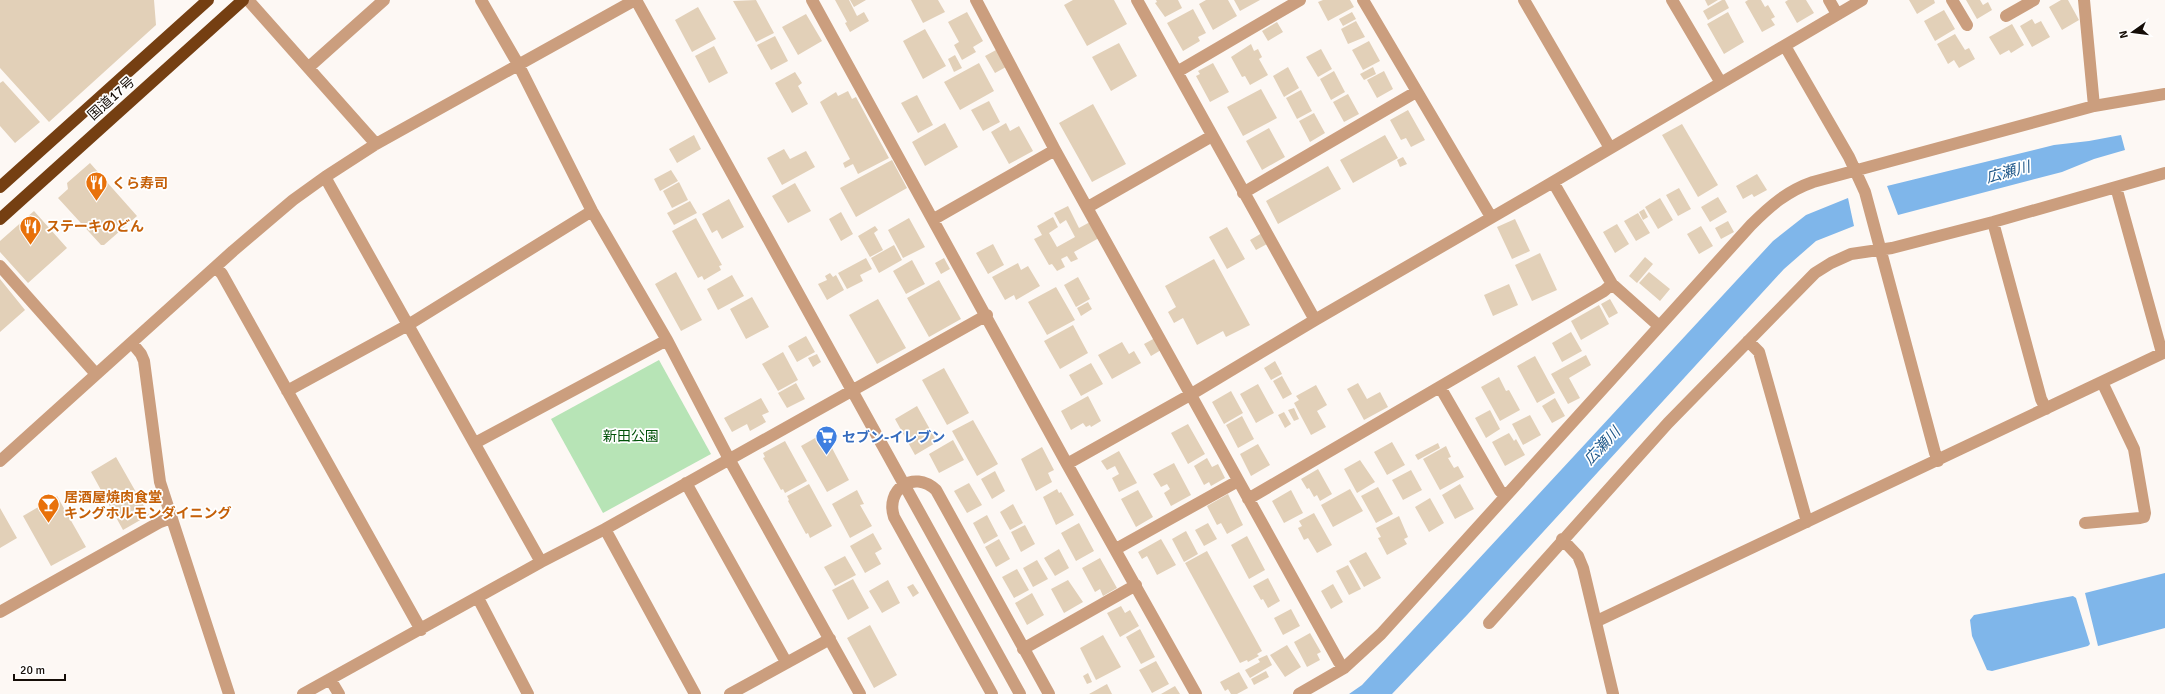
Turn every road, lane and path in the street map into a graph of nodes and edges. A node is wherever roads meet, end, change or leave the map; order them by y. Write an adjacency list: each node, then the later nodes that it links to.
1 (208, 0): 38 (highway, 国道17号)
2 (243, 0): 44 (highway, 国道17号)
3 (248, 0): 24 (street)
4 (384, 0): 24 (street)
5 (481, 0): 23 (street)
6 (636, 0): 23 (street); 62 (street)
7 (812, 0): 45 (street)
8 (976, 0): 33 (street)
9 (1137, 0): 25 (street)
10 (1300, 0): 25 (street)
11 (1363, 0): 27 (street)
12 (1524, 0): 32 (street)
13 (1672, 0): 26 (street)
14 (1829, 0): 19 (street)
15 (1862, 0): 19 (street)
16 (1952, 0): 21 (street)
17 (2034, 0): 20 (street)
18 (2084, 0): 29 (street)
19 (1837, 14): 22 (street)
20 (2006, 16)
21 (1967, 26)
22 (1785, 46): 26 (street); 34 (street)
23 (518, 64): 31 (street); 42 (street)
24 (309, 67): 31 (street)
25 (1177, 72): 30 (street)
26 (1721, 83): 32 (street)
27 (1416, 92): 40 (street); 43 (street)
28 (2165, 94): 29 (street)
29 (2094, 106): 34 (street)
30 (1212, 136): 40 (street); 41 (street)
31 (376, 144): 36 (street)
32 (1610, 148): 37 (street)
33 (1055, 150): 41 (street); 45 (street)
34 (1856, 170): 47 (street); 54 (street)
35 (2165, 173): 39 (street)
36 (325, 177): 49 (street); 53 (street)
37 (1553, 182): 43 (street); 50 (street)
38 (0, 187)
39 (2116, 187): 46 (street); 58 (street)
40 (1243, 193): 52 (street)
41 (1088, 207): 64 (street)
42 (592, 211): 53 (street); 55 (street)
43 (1491, 217): 52 (street)
44 (0, 219)
45 (934, 220): 51 (street)
46 (1993, 222): 47 (street); 65 (street)
47 (1879, 249): 56 (street); 69 (street)
48 (0, 266): 59 (street)
49 (216, 267): 57 (street); 63 (street)
50 (1612, 284): 54 (street); 61 (street)
51 (987, 315): 62 (street); 70 (street)
52 (1315, 320): 64 (street)
53 (408, 325): 63 (street); 66 (street)
54 (1659, 326): 74 (street)
55 (667, 340): 66 (street); 67 (street)
56 (1748, 341): 77 (street); 80 (street)
57 (132, 343): 59 (street); 76 (street)
58 (2164, 352): 60 (street)
59 (96, 374): 68 (street)
60 (2102, 382): 65 (street); 78 (street)
61 (1440, 387): 74 (street); 75 (street)
62 (852, 391): 67 (street); 73 (street)
63 (287, 392): 88 (street)
64 (1190, 395): 70 (street); 71 (street)
65 (2046, 409): 69 (street)
66 (475, 443): 82 (street)
67 (729, 459): 72 (street); 89 (street)
68 (0, 461)
69 (1938, 461): 77 (street)
70 (1067, 464): 81 (street)
71 (1238, 481): 75 (street); 81 (street)
72 (686, 483): 79 (street); 91 (street)
73 (904, 485): 90 (street); 101 (street); 102 (street)
74 (1506, 495): 92 (street)
75 (1248, 499): 92 (street)
76 (171, 518): 85 (street); 94 (street)
77 (1807, 522): 86 (street)
78 (2085, 523)
79 (605, 529): 82 (street); 98 (street)
80 (1562, 539): 86 (street); 87 (street)
81 (1116, 549): 83 (street)
82 (541, 562): 84 (street)
83 (1136, 585): 90 (street); 104 (street)
84 (478, 598): 88 (street); 97 (street)
85 (0, 612)
86 (1597, 621): 106 (street)
87 (1489, 623)
88 (420, 630): 93 (street)
89 (830, 639): 91 (street); 100 (street)
90 (1023, 649): 103 (street)
91 (786, 662): 99 (street)
92 (1344, 668): 105 (street)
93 (330, 679): 95 (street); 96 (street)
94 (229, 694)
95 (303, 694)
96 (339, 694)
97 (528, 694)
98 (695, 694)
99 (730, 694)
100 (860, 694)
101 (992, 694)
102 (1020, 694)
103 (1049, 694)
104 (1196, 694)
105 (1299, 694)
106 (1613, 694)

